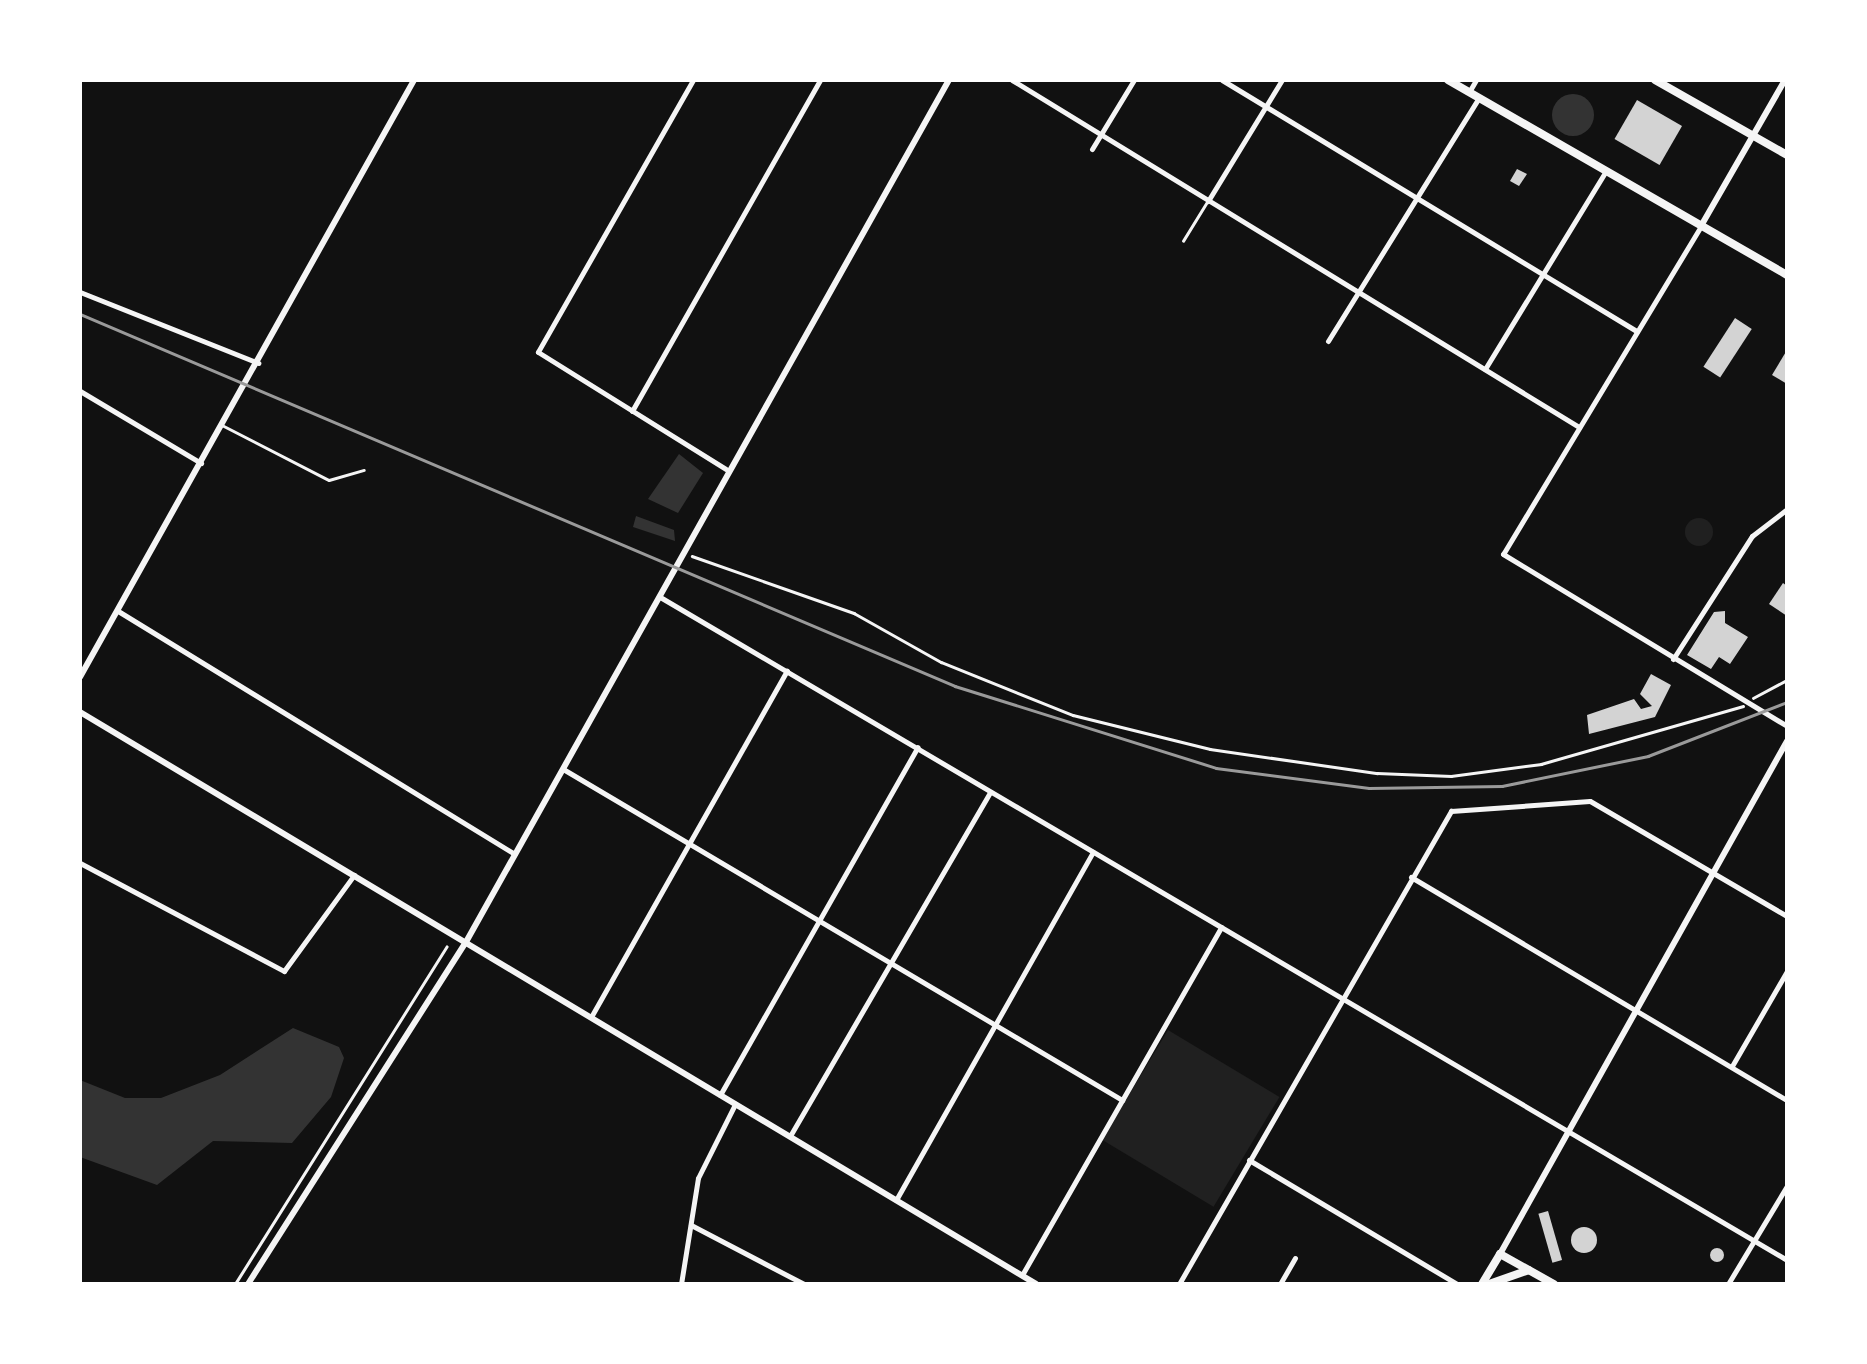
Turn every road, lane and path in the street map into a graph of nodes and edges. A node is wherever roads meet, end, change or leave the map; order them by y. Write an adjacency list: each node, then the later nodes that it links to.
1 (414, 80): 30 (main road)
2 (693, 80): 33 (street)
3 (820, 80): 33 (street)
4 (949, 80): 37 (main road)
5 (1012, 80): 15 (street)
6 (1134, 80): 15 (street)
7 (1222, 80): 14 (street)
8 (1282, 80): 14 (street)
9 (1448, 80): 13 (main road)
10 (1476, 80): 13 (street)
11 (1656, 80): 16 (main road)
12 (1785, 80): 16 (main road)
13 (1474, 94): 19 (main road); 20 (street)
14 (1266, 106): 20 (street); 21 (street)
15 (1101, 134): 17 (street); 21 (street)
16 (1754, 136): 18 (main road); 22 (main road)
17 (1092, 149)
18 (1787, 155)
19 (1606, 172): 22 (main road); 24 (street)
20 (1417, 198): 24 (street); 27 (street)
21 (1208, 201): 23 (lane); 27 (street)
22 (1701, 226): 25 (main road); 28 (street)
23 (1184, 241)
24 (1543, 275): 28 (street); 31 (street)
25 (1787, 275)
26 (80, 292): 30 (street)
27 (1358, 292): 29 (street); 31 (street)
28 (1637, 331): 35 (street)
29 (1328, 341)
30 (258, 363): 34 (main road)
31 (1485, 369): 35 (street)
32 (80, 392): 36 (street)
33 (632, 411): 37 (street)
34 (222, 425): 36 (main road); 38 (lane)
35 (1579, 427): 43 (street)
36 (201, 463): 42 (main road)
37 (726, 469): 40 (main road)
38 (364, 470)
39 (1787, 509): 43 (street)
40 (684, 554): 41 (main road); 47 (path)
41 (660, 598): 44 (street); 52 (main road)
42 (118, 611): 45 (main road); 56 (street)
43 (1673, 658): 47 (street)
44 (786, 671): 51 (street); 54 (street)
45 (80, 678)
46 (1787, 680): 47 (path)
47 (1747, 703): 49 (street)
48 (80, 712): 59 (main road)
49 (1787, 726)
50 (1787, 742): 58 (main road)
51 (918, 747): 53 (street); 62 (street)
52 (563, 769): 54 (street); 56 (main road)
53 (990, 792): 55 (street); 66 (street)
54 (689, 843): 62 (street); 70 (street)
55 (1093, 852): 63 (street); 71 (street)
56 (515, 854): 64 (main road)
57 (80, 863): 59 (street)
58 (1713, 871): 60 (street); 61 (street); 69 (main road)
59 (355, 874): 64 (main road)
60 (1410, 876): 68 (street); 69 (street)
61 (1787, 916)
62 (820, 920): 66 (street); 73 (street)
63 (1221, 927): 68 (street); 74 (street)
64 (466, 942): 70 (main road); 90 (main road)
65 (446, 947): 89 (path)
66 (890, 961): 71 (street); 78 (street)
67 (1787, 971): 72 (street)
68 (1341, 998): 77 (street); 79 (street)
69 (1636, 1008): 72 (street); 77 (main road)
70 (591, 1016): 73 (main road)
71 (996, 1025): 74 (street); 81 (street)
72 (1732, 1066): 75 (street)
73 (720, 1095): 76 (main road)
74 (1122, 1100): 88 (street)
75 (1787, 1100)
76 (735, 1104): 78 (main road); 82 (street)
77 (1567, 1128): 83 (street); 84 (main road)
78 (790, 1136): 81 (main road)
79 (1250, 1160): 94 (street); 96 (street)
80 (1787, 1186): 83 (street)
81 (896, 1200): 88 (main road)
82 (691, 1224): 91 (street); 92 (street)
83 (1754, 1240): 86 (street); 99 (street)
84 (1500, 1254): 87 (main road); 97 (main road)
85 (1294, 1258): 95 (street)
86 (1787, 1260)
87 (1529, 1270): 97 (main road); 98 (main road)
88 (1022, 1275): 93 (main road)
89 (235, 1284)
90 (248, 1284)
91 (680, 1284)
92 (804, 1284)
93 (1036, 1284)
94 (1178, 1284)
95 (1280, 1284)
96 (1457, 1284)
97 (1486, 1284)
98 (1554, 1284)
99 (1728, 1284)

